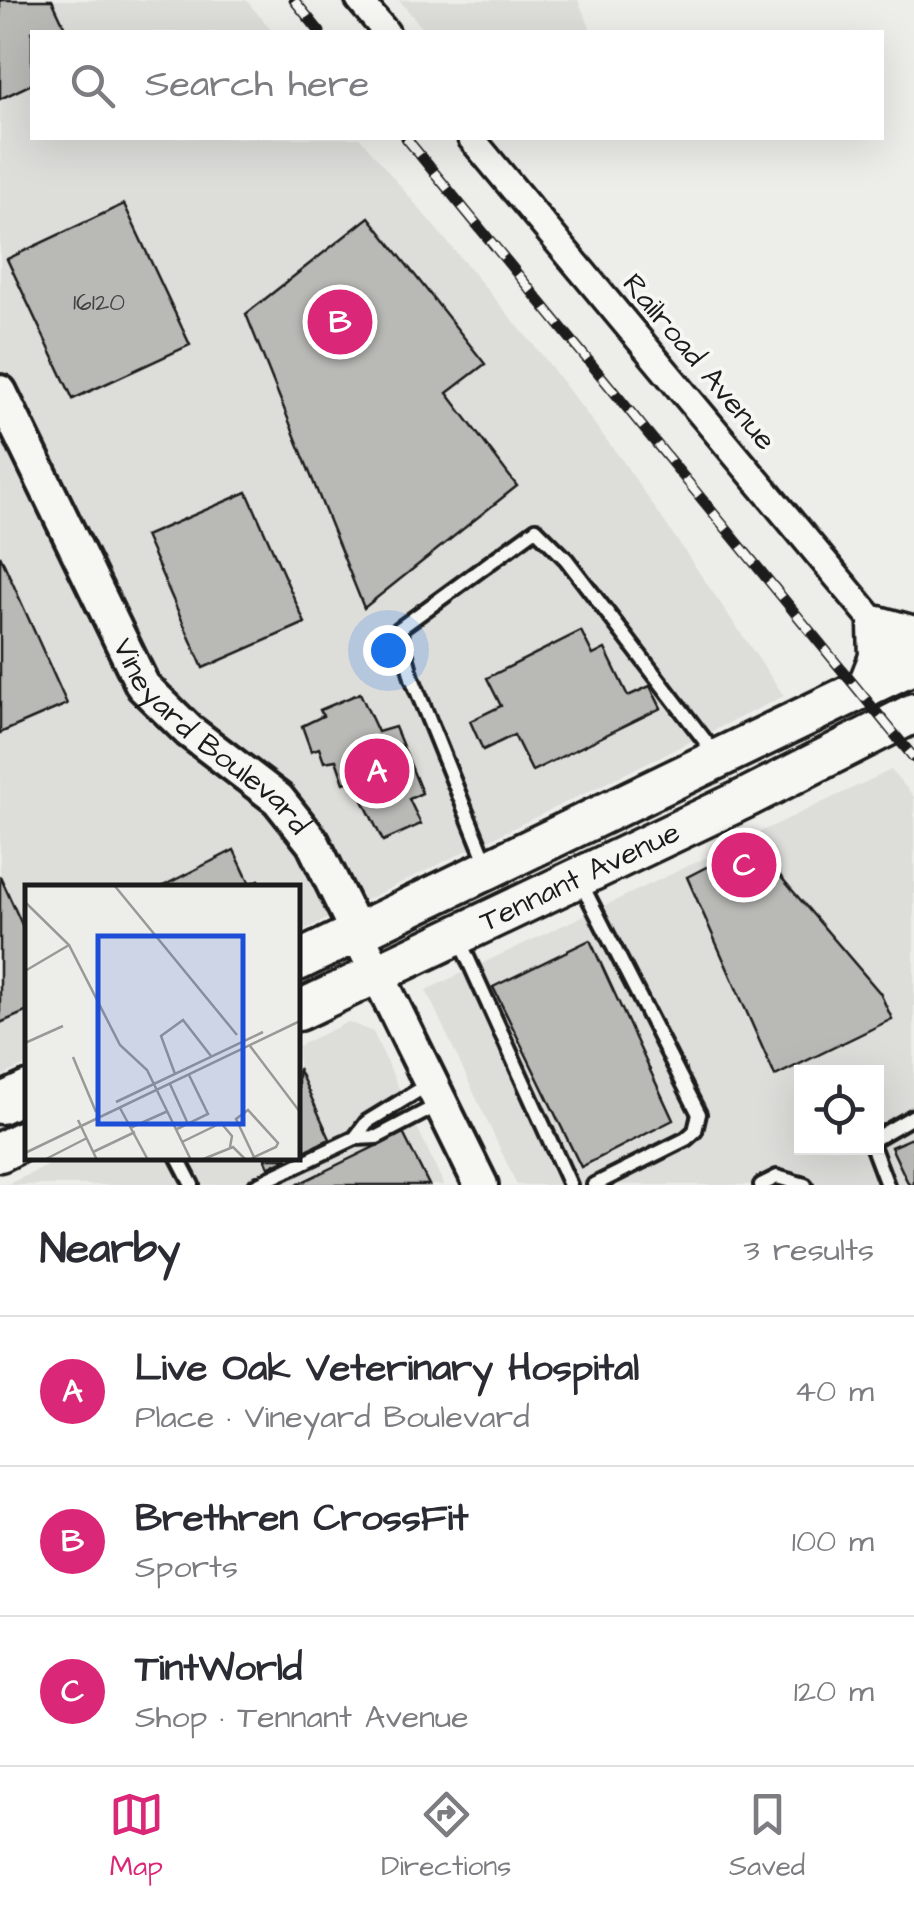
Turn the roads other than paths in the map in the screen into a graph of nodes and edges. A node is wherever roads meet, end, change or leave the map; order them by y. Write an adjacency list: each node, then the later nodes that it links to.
1 (359, 0): 2 (street)
2 (384, 30)
3 (474, 140): 5 (street, Railroad Avenue)
4 (0, 392): 15 (street, Vineyard Boulevard)
5 (896, 631): 7 (main road)
6 (914, 664): 7 (main road, Tennant Avenue)
7 (868, 687): 9 (main road, Tennant Avenue)
8 (914, 713): 11 (main road, Tennant Avenue)
9 (770, 733): 10 (main road, Tennant Avenue); 11 (main road)
10 (718, 757): 12 (main road); 13 (main road, Tennant Avenue); 13 (lane)
11 (748, 797): 12 (main road, Tennant Avenue)
12 (684, 827): 14 (main road, Tennant Avenue)
13 (488, 868): 15 (main road, Tennant Avenue)
14 (578, 877): 16 (main road, Tennant Avenue); 34 (lane)
15 (357, 933): 17 (main road, Tennant Avenue); 18 (street, Vineyard Boulevard)
16 (457, 934): 18 (main road, Tennant Avenue); 33 (lane)
17 (300, 960)
18 (377, 970): 19 (main road, Tennant Avenue); 21 (street, Vineyard Boulevard)
19 (300, 1010)
20 (25, 1092): 22 (main road)
21 (437, 1093): 25 (lane); 25 (lane); 32 (street, Vineyard Boulevard)
22 (0, 1104)
23 (914, 1116): 24 (lane)
24 (884, 1133)
25 (355, 1138): 31 (lane)
26 (25, 1140): 27 (main road)
27 (0, 1152)
28 (875, 1155): 37 (lane)
29 (179, 1160): 30 (lane)
30 (192, 1185)
31 (256, 1185)
32 (482, 1185)
33 (570, 1185)
34 (594, 1185)
35 (761, 1185): 36 (lane)
36 (805, 1185)
37 (887, 1185)

